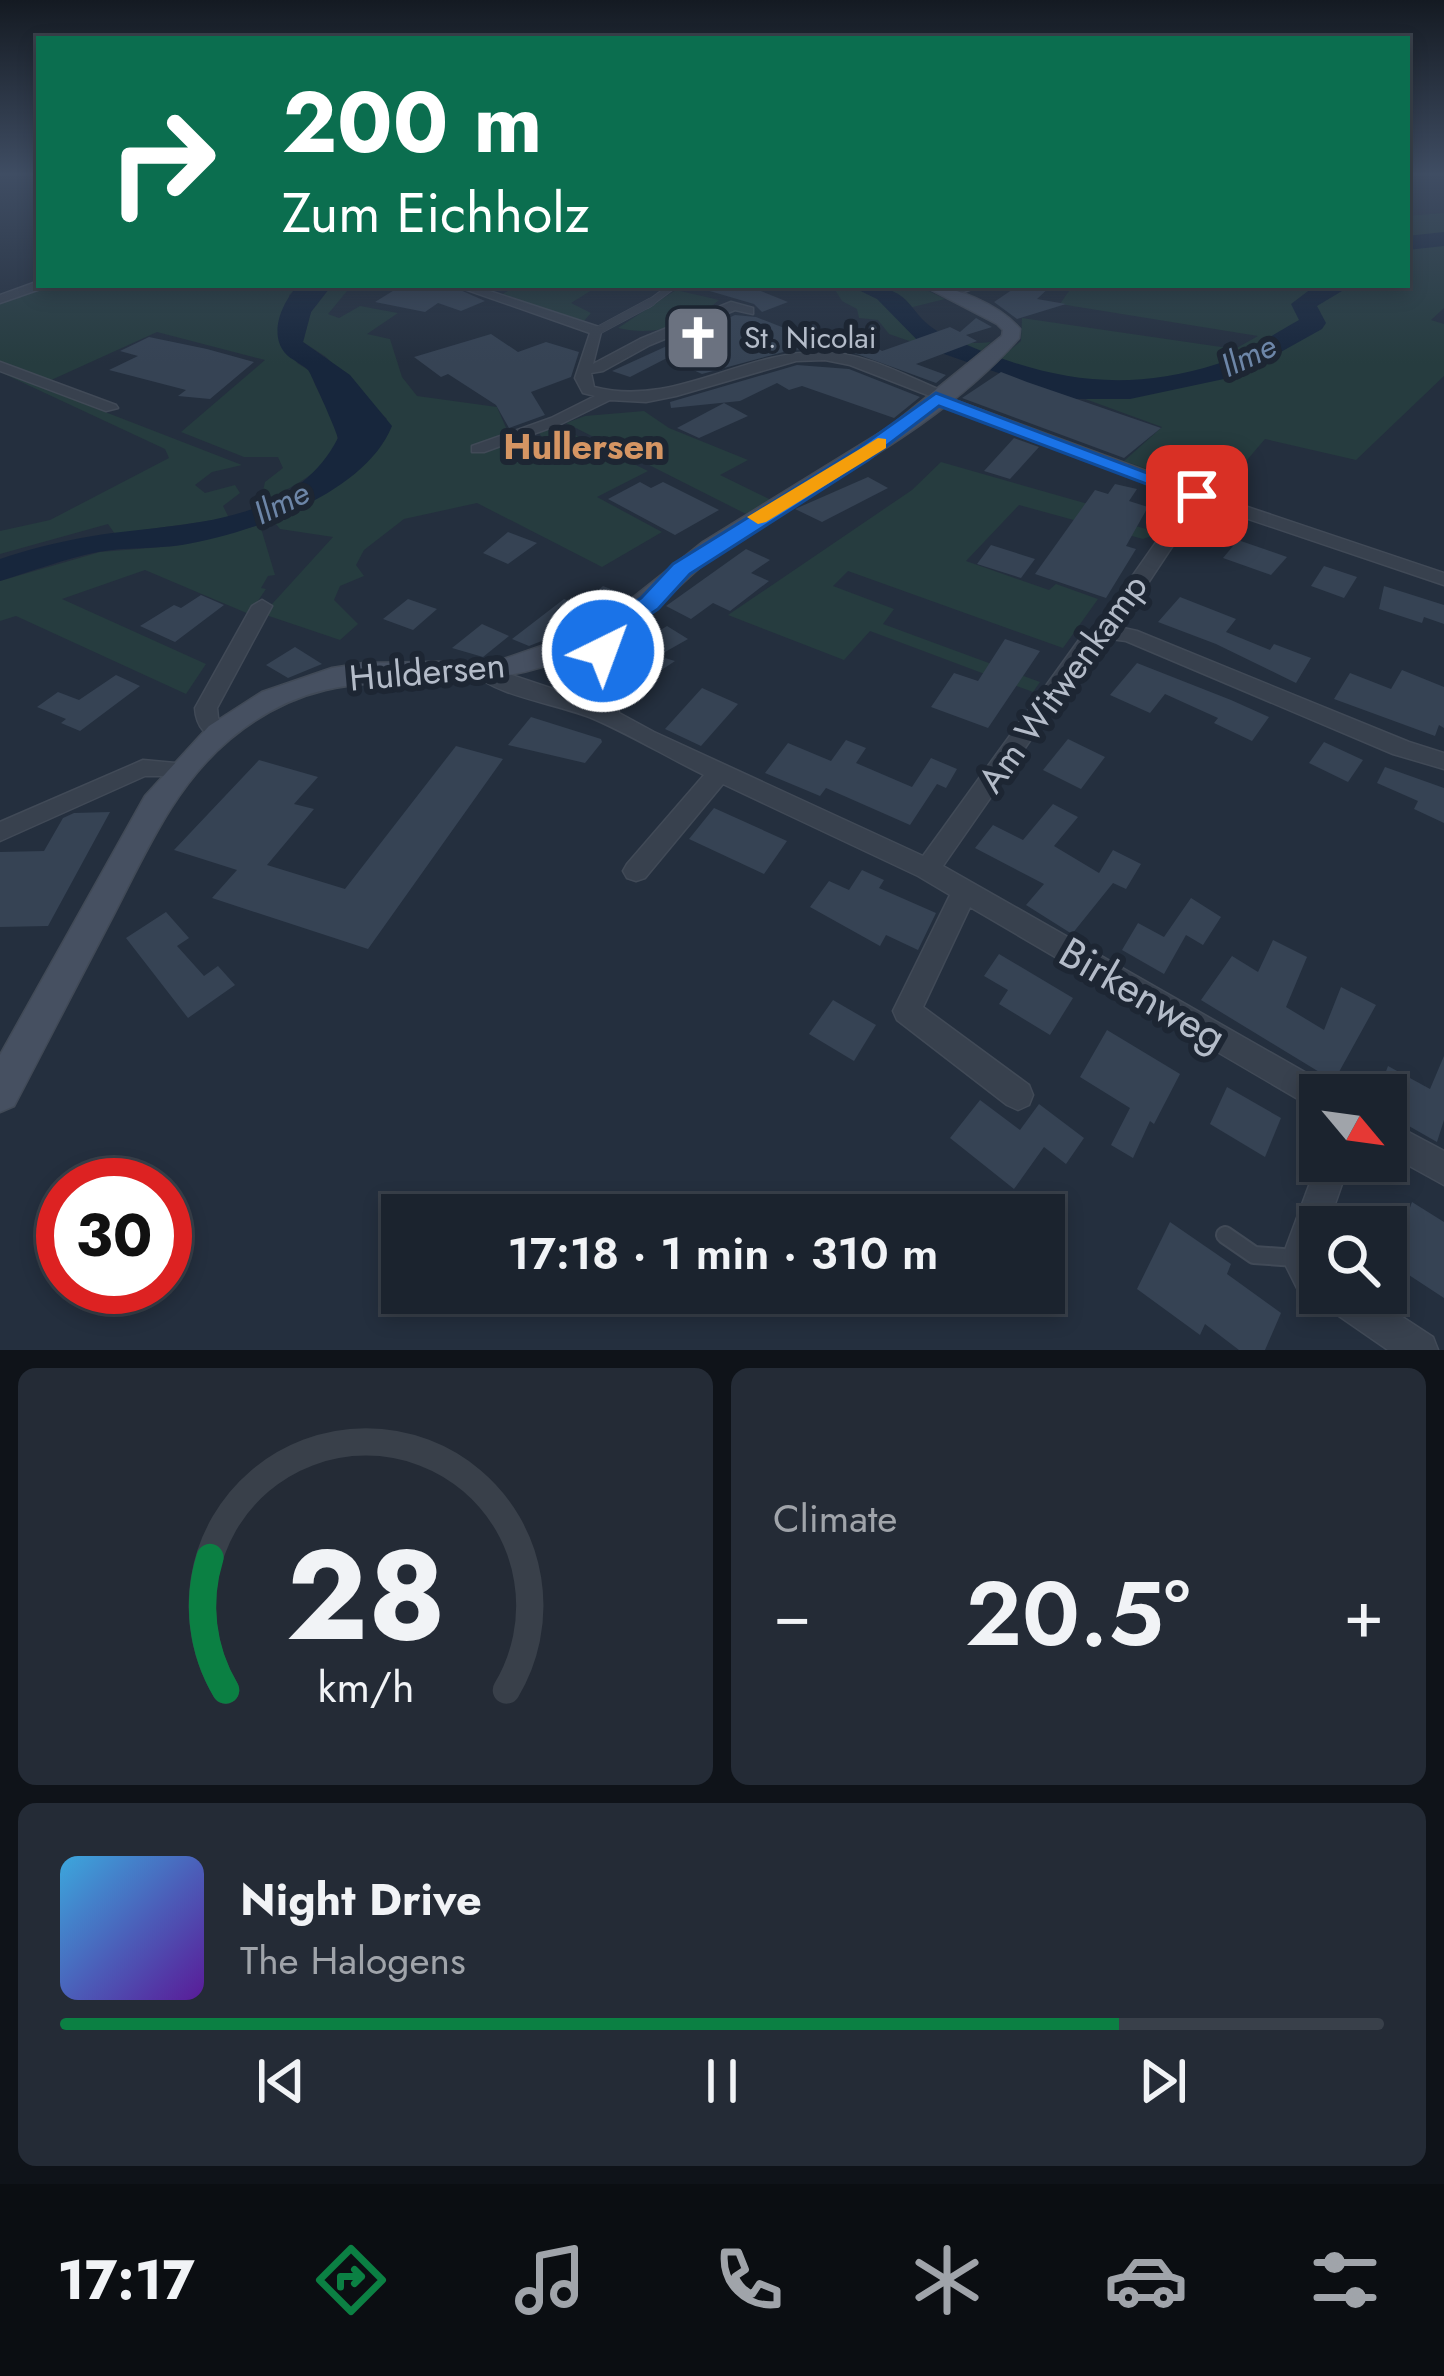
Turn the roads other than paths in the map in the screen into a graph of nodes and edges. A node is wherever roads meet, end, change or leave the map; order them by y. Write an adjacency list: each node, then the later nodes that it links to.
1 (36, 286): 7 (street)
2 (461, 288): 9 (street)
3 (670, 288): 9 (lane)
4 (936, 288): 6 (street, Huldersen)
5 (967, 288): 6 (street)
6 (948, 294): 13 (street, Huldersen)
7 (0, 299)
8 (748, 310): 11 (street)
9 (597, 331): 11 (street)
10 (0, 366): 14 (street)
11 (583, 370): 12 (street)
12 (605, 397): 13 (street); 15 (street)
13 (938, 397): 16 (street); 20 (street, Huldersen)
14 (111, 408)
15 (478, 449)
16 (1197, 496): 17 (street); 19 (street, Am Witwenkamp)
17 (1444, 580)
18 (262, 607): 23 (street)
19 (1108, 632): 24 (street); 28 (street, Am Witwenkamp)
20 (605, 633): 21 (street, Huldersen); 22 (street)
21 (482, 672): 22 (street, Birkenweg); 23 (street, Huldersen)
22 (609, 712): 26 (street, Birkenweg)
23 (218, 731): 25 (street, Huldersen)
24 (1444, 761)
25 (178, 770): 27 (street); 32 (street, Huldersen)
26 (719, 772): 28 (street, Birkenweg); 29 (street)
27 (0, 832)
28 (927, 869): 30 (street, Birkenweg)
29 (637, 871)
30 (965, 891): 31 (street, Birkenweg); 33 (street)
31 (1299, 1085)
32 (0, 1093)
33 (1018, 1095)
34 (1407, 1148): 35 (street)
35 (1444, 1169)
36 (1225, 1235): 37 (lane)
37 (1299, 1268)
38 (1366, 1314): 39 (street)
39 (1420, 1350)

